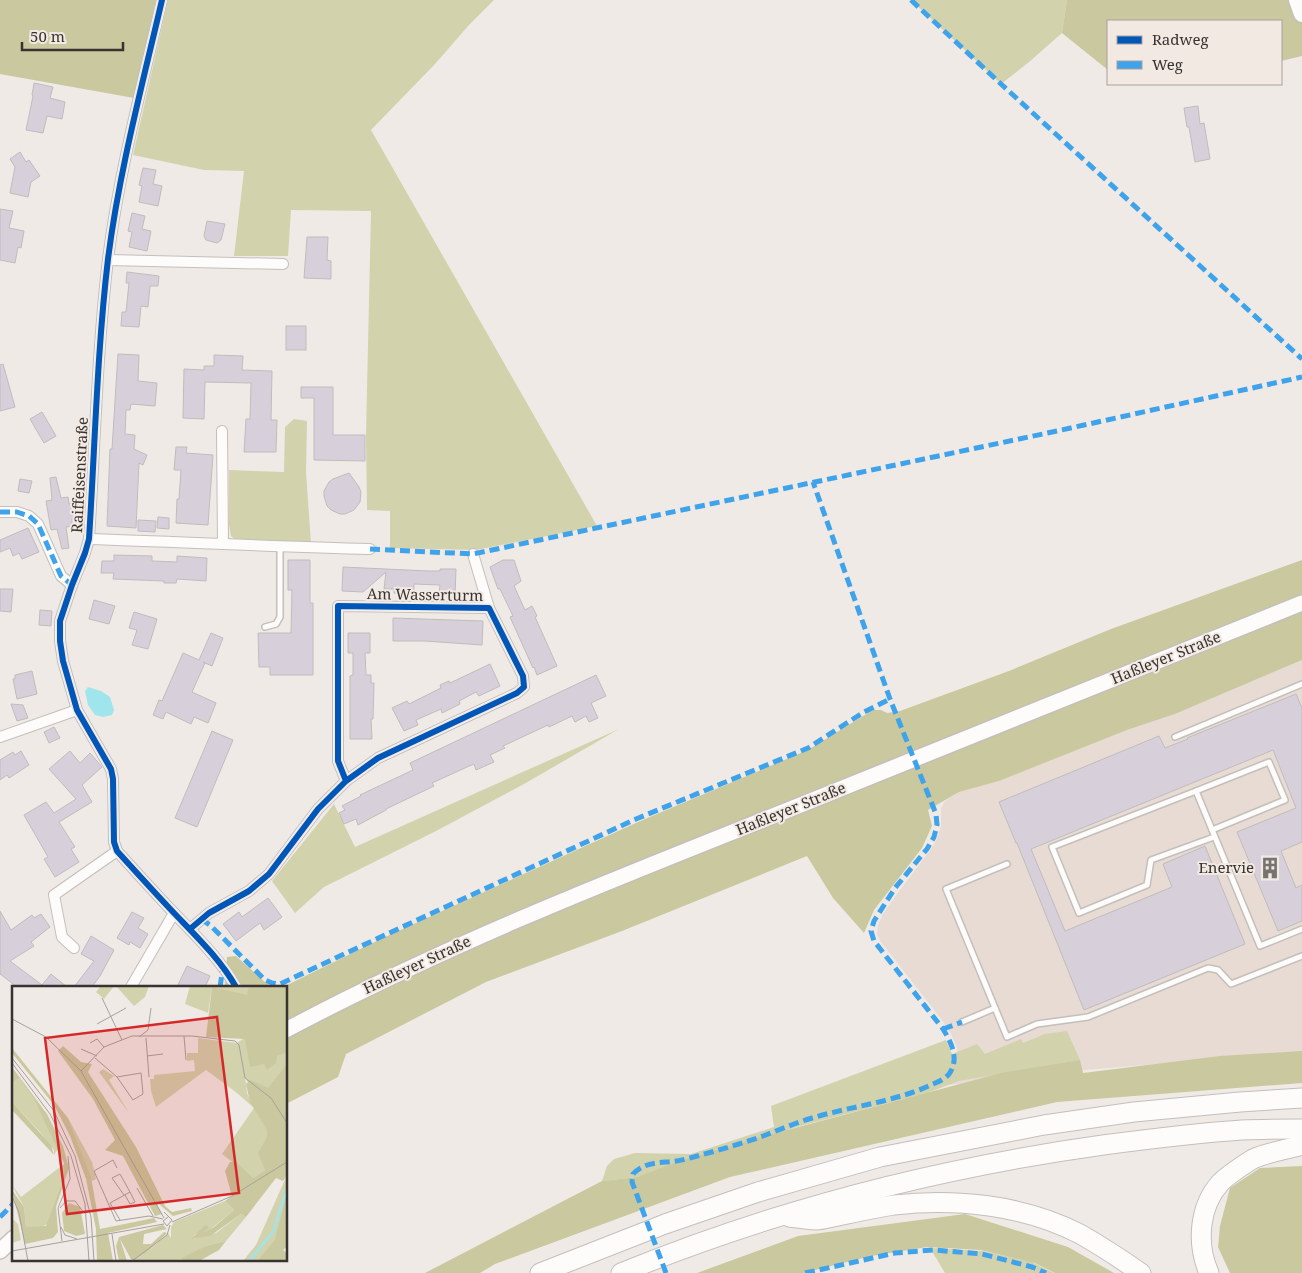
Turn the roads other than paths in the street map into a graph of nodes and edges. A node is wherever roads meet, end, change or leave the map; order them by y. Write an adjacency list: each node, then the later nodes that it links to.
1 (162, 0): 4 (street, Raiffeisenstraße)
2 (1297, 0): 3 (main road)
3 (1302, 14)
4 (108, 260): 5 (street); 8 (street, Raiffeisenstraße)
5 (283, 264)
6 (222, 430): 9 (street)
7 (0, 512): 13 (street)
8 (89, 539): 9 (street, Raiffeisenstraße); 13 (street, Raiffeisenstraße)
9 (222, 544): 10 (street, Raiffeisenstraße)
10 (280, 548): 11 (street, Raiffeisenstraße); 16 (lane)
11 (370, 550)
12 (473, 554): 15 (street, Am Wasserturm)
13 (72, 585): 18 (street, Raiffeisenstraße)
14 (1302, 603): 36 (main road, Haßleyer Straße)
15 (489, 608): 21 (street, Am Wasserturm); 21 (street, Am Wasserturm)
16 (265, 627)
17 (1302, 684): 19 (lane)
18 (78, 710): 20 (street); 25 (street, Raiffeisenstraße)
19 (1175, 736)
20 (0, 737)
21 (346, 781): 29 (street, Am Wasserturm)
22 (1196, 791): 23 (lane); 23 (lane); 24 (lane)
23 (1212, 830): 24 (lane)
24 (1214, 837): 28 (lane)
25 (117, 851): 27 (street); 30 (street)
26 (1007, 864): 34 (lane)
27 (174, 913): 29 (street); 32 (street)
28 (1302, 928)
29 (190, 929): 33 (street)
30 (74, 948)
31 (1302, 956): 34 (lane)
32 (132, 986)
33 (235, 986)
34 (995, 1008): 35 (lane)
35 (962, 1022)
36 (288, 1029)
37 (1302, 1098): 43 (highway)
38 (1302, 1129): 40 (highway)
39 (1302, 1145): 46 (highway)
40 (778, 1216): 44 (highway); 45 (highway)
41 (12, 1240): 42 (main road)
42 (0, 1251)
43 (540, 1273)
44 (622, 1273)
45 (1141, 1273)
46 (1210, 1273)

